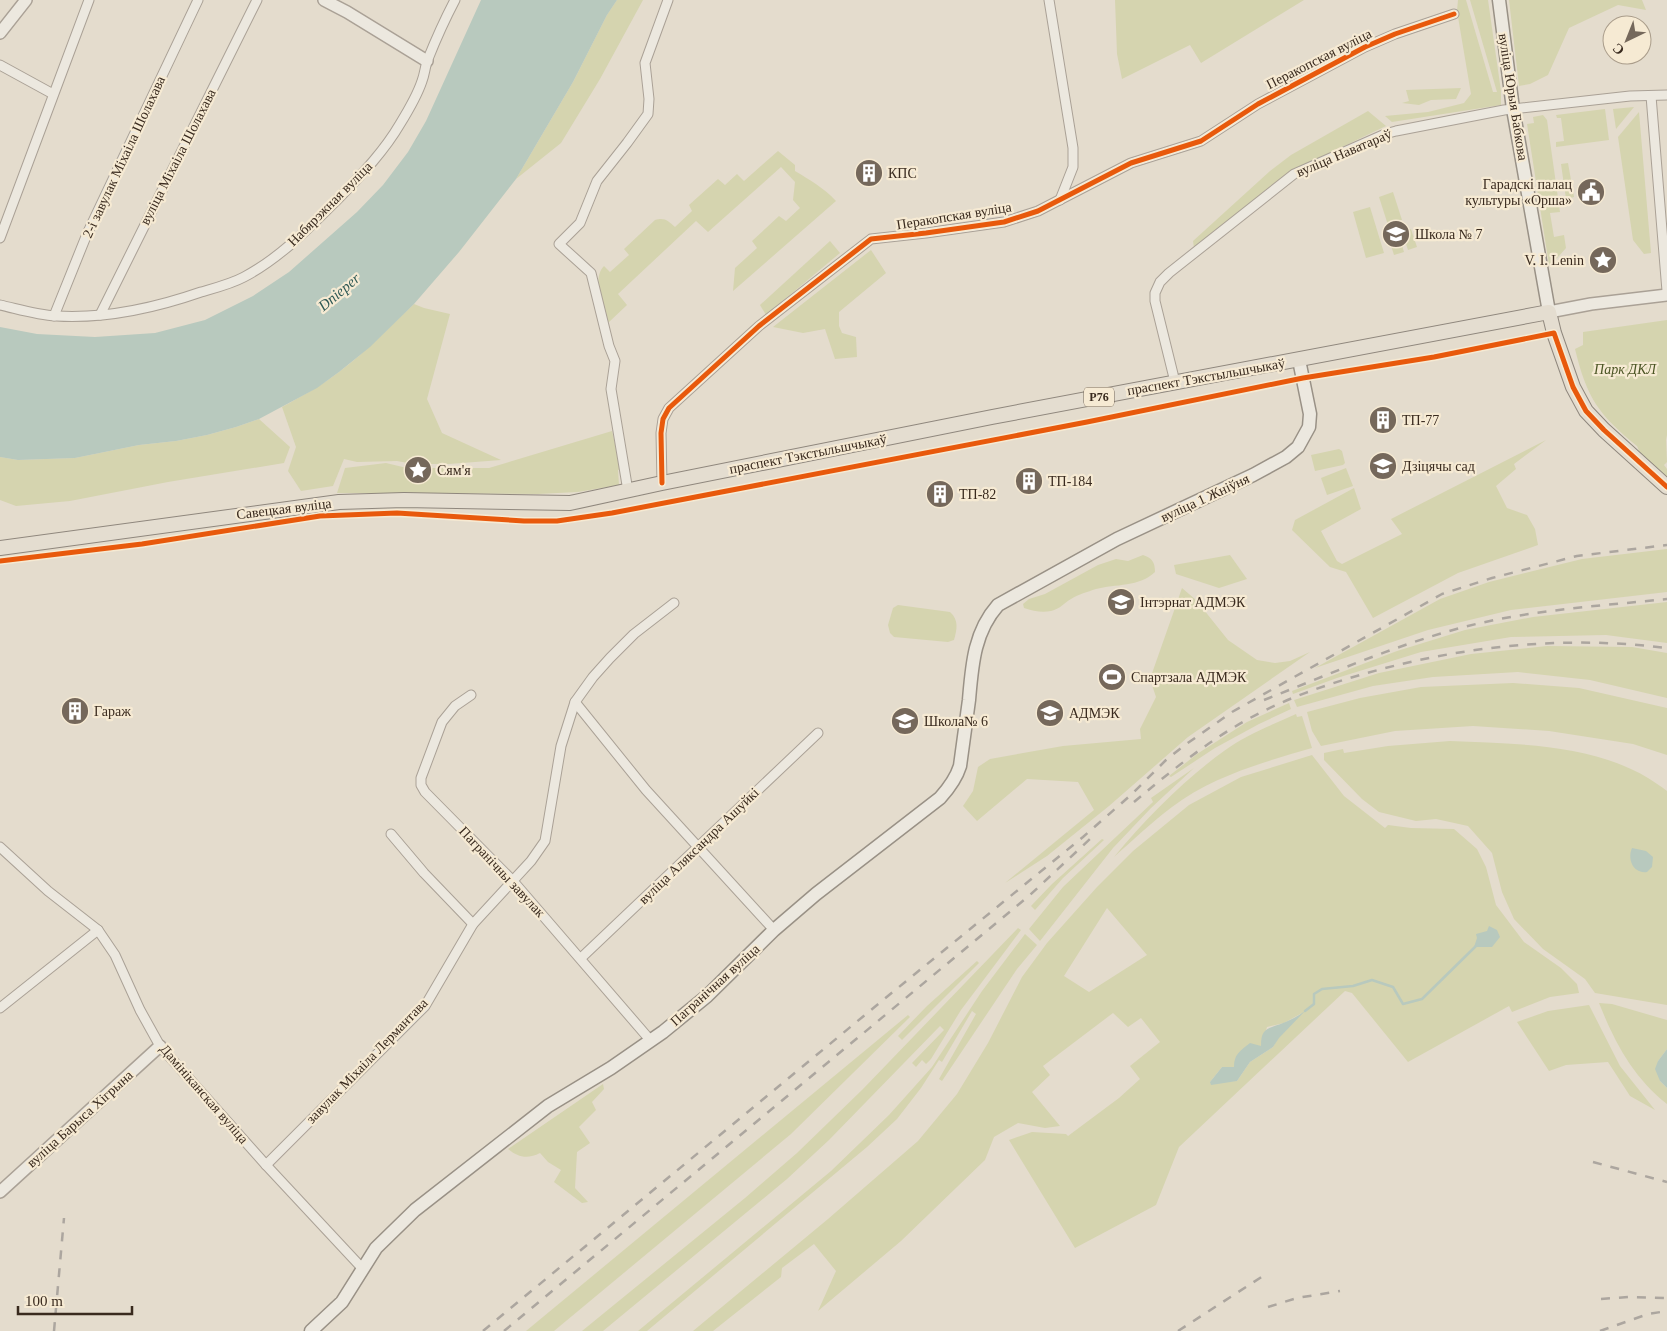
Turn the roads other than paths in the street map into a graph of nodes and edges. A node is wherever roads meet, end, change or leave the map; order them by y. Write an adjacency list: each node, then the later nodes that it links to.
1 (26, 0): 11 (street)
2 (88, 0): 14 (street)
3 (198, 0): 25 (street, 2-і завулак Міхаіла Шолахава)
4 (257, 0): 24 (street, вуліца Міхаіла Шолахава)
5 (324, 0): 12 (street)
6 (455, 0): 12 (street, Набярэжная вуліца)
7 (668, 0): 30 (street)
8 (1049, 0): 18 (street)
9 (1499, 0): 17 (main road, вуліца Юрыя Бабкова)
10 (1454, 14): 18 (street, Перакопская вуліца)
11 (0, 34)
12 (427, 61): 24 (street, Набярэжная вуліца)
13 (0, 65): 14 (street)
14 (53, 94): 19 (street)
15 (1667, 95): 16 (street, вуліца Наватараў)
16 (1651, 96): 17 (street, вуліца Наватараў); 20 (street)
17 (1513, 110): 23 (main road, вуліца Юрыя Бабкова); 27 (street, вуліца Наватараў)
18 (1060, 200): 28 (street, Перакопская вуліца)
19 (0, 238)
20 (1667, 291)
21 (1667, 295): 23 (street, праспект Тэкстыльшчыкаў)
22 (0, 305): 25 (street, Набярэжная вуліца)
23 (1549, 312): 26 (main road, праспект Тэкстыльшчыкаў / Р76); 29 (main road)
24 (100, 315): 25 (street, Набярэжная вуліца)
25 (54, 316)
26 (1299, 360): 27 (main road, праспект Тэкстыльшчыкаў / Р76); 33 (main road, вуліца 1 Жніўня)
27 (1175, 382): 28 (main road, праспект Тэкстыльшчыкаў / Р76)
28 (662, 483): 30 (main road, праспект Тэкстыльшчыкаў / Р76)
29 (1667, 487)
30 (628, 491): 31 (main road, праспект Тэкстыльшчыкаў / Р76)
31 (570, 503): 32 (main road, Савецкая вуліца / Р76)
32 (0, 548)
33 (1030, 587): 44 (main road, Пагранічная вуліца)
34 (674, 603): 36 (street, завулак Міхаіла Лермантава)
35 (471, 695): 41 (street, Пагранічны завулак)
36 (575, 702): 40 (street); 41 (street, завулак Міхаіла Лермантава)
37 (818, 733): 40 (street, вуліца Аляксандра Ашуйкі)
38 (391, 834): 42 (street)
39 (0, 847): 43 (street, Дамініканская вуліца)
40 (699, 847): 44 (street); 45 (street, вуліца Аляксандра Ашуйкі)
41 (514, 881): 42 (street, завулак Міхаіла Лермантава); 45 (street, Пагранічны завулак)
42 (474, 924): 49 (street, завулак Міхаіла Лермантава)
43 (98, 930): 46 (street); 48 (street, Дамініканская вуліца)
44 (774, 930): 47 (main road, Пагранічная вуліца)
45 (581, 958): 47 (street, Пагранічны завулак)
46 (0, 1008)
47 (651, 1041): 51 (main road, Пагранічная вуліца)
48 (160, 1046): 49 (street, Дамініканская вуліца); 50 (street, вуліца Барыса Хігрына)
49 (266, 1165): 51 (street, Дамініканская вуліца)
50 (1, 1190)
51 (362, 1268): 52 (main road, Пагранічная вуліца)
52 (311, 1331)

